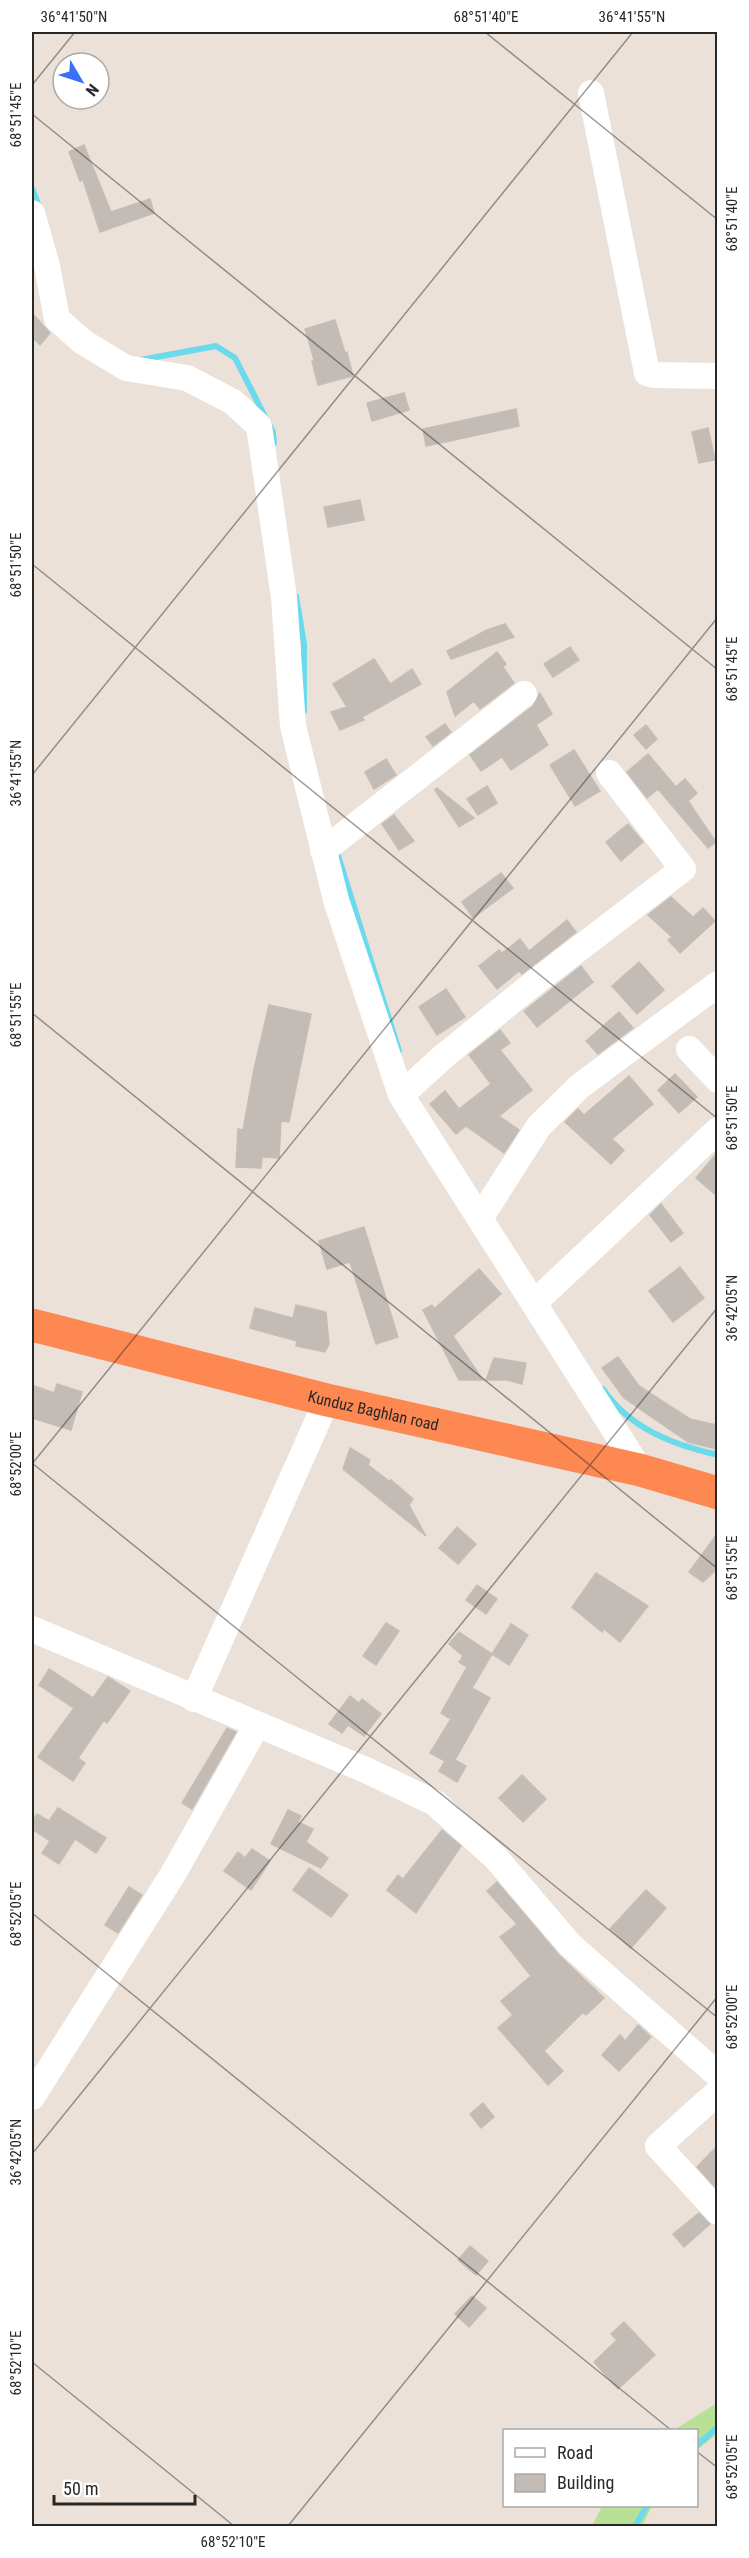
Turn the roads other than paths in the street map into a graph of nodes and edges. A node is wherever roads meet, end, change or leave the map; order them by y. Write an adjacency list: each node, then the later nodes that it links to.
1 (591, 93): 3 (street)
2 (32, 213): 6 (street)
3 (717, 376)
4 (524, 694): 6 (street)
5 (609, 773): 10 (street)
6 (323, 850): 10 (street)
7 (717, 984): 12 (street)
8 (689, 1049): 9 (street)
9 (717, 1080)
10 (400, 1095): 12 (street)
11 (717, 1130): 13 (street)
12 (481, 1217): 13 (street)
13 (534, 1303): 16 (street)
14 (32, 1325): 15 (highway, Kunduz Baghlan road)
15 (327, 1400): 16 (highway, Kunduz Baghlan road); 19 (street)
16 (640, 1470): 17 (highway, Kunduz Baghlan road)
17 (712, 1498)
18 (32, 1629): 19 (street)
19 (194, 1699): 20 (street)
20 (257, 1725): 21 (street); 23 (street)
21 (717, 2075)
22 (717, 2092): 24 (street)
23 (32, 2097)
24 (717, 2211)

